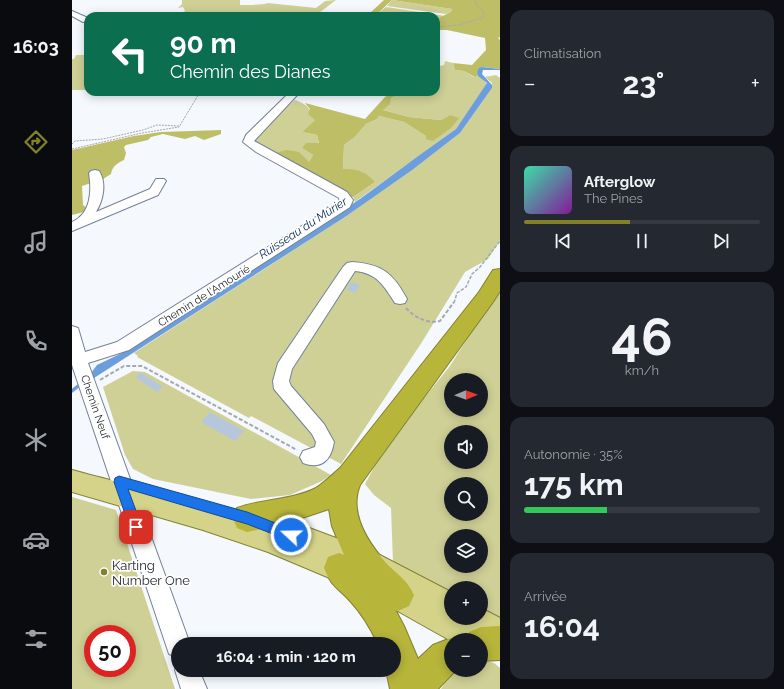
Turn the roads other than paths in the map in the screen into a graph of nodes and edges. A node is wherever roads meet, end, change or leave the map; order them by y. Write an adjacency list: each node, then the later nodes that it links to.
1 (72, 13): 2 (street)
2 (84, 19)
3 (291, 96): 11 (street, Chemin de l'Amourié)
4 (95, 173): 6 (street)
5 (160, 181): 6 (street)
6 (84, 222): 7 (street)
7 (72, 227)
8 (500, 275): 14 (highway)
9 (400, 299): 12 (street)
10 (73, 340): 11 (street, Chemin Neuf)
11 (78, 360): 16 (street, Chemin Neuf)
12 (310, 457)
13 (72, 471): 16 (main road)
14 (350, 476): 17 (highway); 18 (highway)
15 (72, 481): 16 (main road)
16 (122, 489): 17 (main road); 18 (main road); 22 (street, Chemin Neuf)
17 (247, 518): 18 (main road)
18 (352, 566): 19 (highway); 20 (main road); 26 (highway)
19 (398, 595): 21 (main road)
20 (444, 604)
21 (473, 633)
22 (175, 637)
23 (444, 659): 27 (highway)
24 (190, 677): 25 (street)
25 (194, 689)
26 (407, 689)
27 (420, 689)

